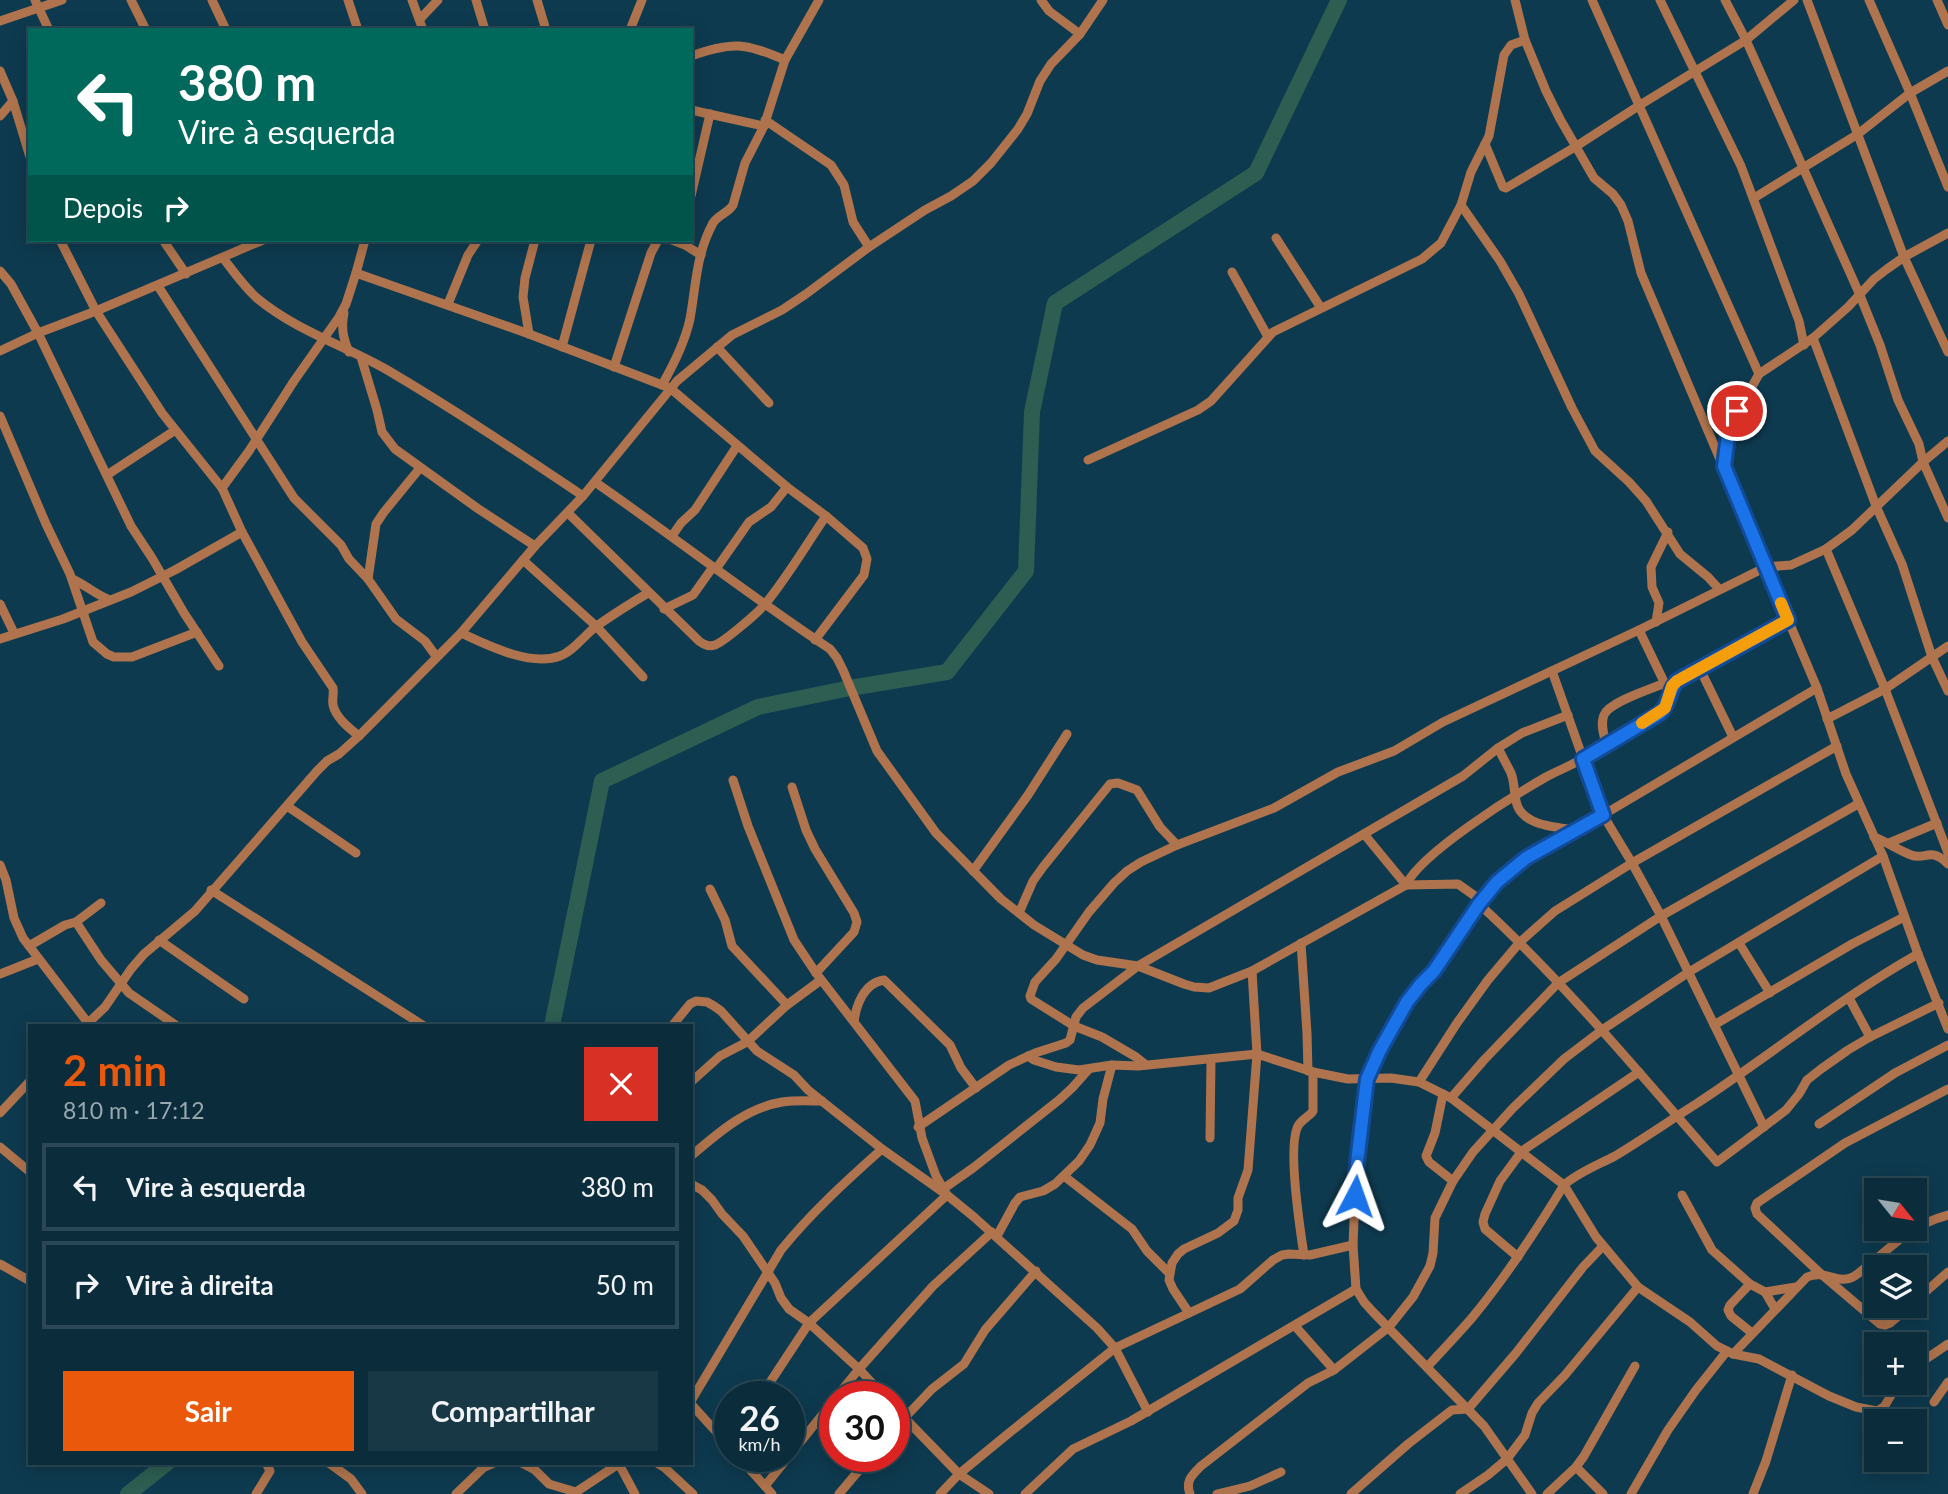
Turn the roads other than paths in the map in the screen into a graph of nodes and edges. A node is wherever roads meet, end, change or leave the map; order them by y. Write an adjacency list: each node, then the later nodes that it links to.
1 (62, 0): 21 (street)
2 (131, 0): 26 (street)
3 (212, 0): 27 (street)
4 (348, 0): 28 (street)
5 (412, 0): 22 (street)
6 (438, 0): 22 (street)
7 (476, 0): 30 (street)
8 (537, 0): 31 (street)
9 (642, 0): 32 (street)
10 (819, 0): 37 (street)
11 (1041, 0): 33 (street)
12 (1103, 0): 33 (street)
13 (1515, 0): 34 (street)
14 (1592, 0): 43 (street)
15 (1660, 0): 40 (street)
16 (1725, 0): 35 (street)
17 (1793, 0): 35 (street)
18 (1807, 0): 48 (street)
19 (1869, 0): 41 (street)
20 (1937, 0): 24 (street)
21 (37, 4): 23 (street); 25 (street)
22 (420, 19): 29 (street)
23 (0, 21)
24 (1948, 25)
25 (48, 28)
26 (145, 28)
27 (225, 28)
28 (357, 28)
29 (422, 28)
30 (484, 28)
31 (545, 28)
32 (631, 28)
33 (1080, 34): 68 (street)
34 (1525, 40): 49 (street); 50 (street)
35 (1746, 40): 40 (street); 52 (street)
36 (693, 55): 37 (street)
37 (785, 60): 47 (street)
38 (0, 71): 42 (street)
39 (1948, 71): 41 (street)
40 (1695, 72): 43 (street); 55 (street)
41 (1910, 93): 48 (street); 54 (street)
42 (13, 101): 46 (street); 51 (street)
43 (1640, 105): 50 (street); 95 (street)
44 (693, 110): 45 (street)
45 (710, 114): 47 (street); 53 (street)
46 (0, 116)
47 (764, 123): 68 (street); 69 (street)
48 (1858, 134): 52 (street); 70 (street)
49 (1485, 144): 50 (street); 56 (street)
50 (1576, 147): 105 (street)
51 (28, 150)
52 (1803, 169): 55 (street); 77 (street)
53 (693, 187)
54 (1948, 187)
55 (1754, 198): 87 (street)
56 (1461, 205): 80 (street); 117 (street)
57 (1948, 233): 70 (street)
58 (1276, 238): 80 (street)
59 (61, 242): 81 (street)
60 (164, 242): 75 (street)
61 (364, 242): 74 (street)
62 (477, 242): 79 (street)
63 (535, 242): 83 (street)
64 (590, 242): 88 (street)
65 (657, 242): 94 (street)
66 (685, 242): 69 (street)
67 (247, 243): 71 (street)
68 (869, 247): 89 (street)
69 (701, 255): 96 (street)
70 (1904, 257): 77 (street); 92 (street)
71 (223, 258): 75 (street); 85 (street)
72 (0, 271): 82 (street)
73 (1232, 272): 84 (street)
74 (356, 273): 78 (street); 79 (street)
75 (186, 274): 76 (street)
76 (158, 286): 81 (street); 100 (street)
77 (1859, 293): 86 (street); 104 (street)
78 (346, 304): 85 (street); 91 (street)
79 (448, 304): 83 (street)
80 (1321, 308): 84 (street)
81 (96, 312): 82 (street); 99 (street)
82 (38, 333): 90 (street); 107 (street)
83 (529, 334): 88 (street)
84 (1267, 335): 103 (street)
85 (323, 338): 91 (street); 100 (street)
86 (1813, 338): 87 (street); 112 (street)
87 (1804, 345): 95 (street)
88 (562, 347): 94 (street)
89 (717, 347): 96 (street); 97 (street)
90 (0, 351)
91 (349, 352): 93 (street)
92 (1948, 352)
93 (361, 357): 106 (street); 111 (street)
94 (614, 367): 96 (street)
95 (1759, 374): 105 (street)
96 (666, 387): 102 (street); 108 (street)
97 (769, 403)
98 (0, 416): 125 (street)
99 (174, 430): 107 (street); 110 (street)
100 (256, 440): 110 (street); 126 (street)
101 (1948, 441): 104 (street)
102 (737, 446): 109 (street); 118 (street)
103 (1088, 460)
104 (1923, 461): 112 (street); 115 (street)
105 (1724, 466): 122 (street)
106 (420, 468): 119 (street); 126 (street)
107 (107, 475): 124 (street)
108 (595, 482): 111 (street); 118 (street)
109 (787, 487): 114 (street); 123 (street)
110 (222, 488): 116 (street)
111 (583, 496): 113 (street)
112 (1876, 506): 120 (street); 147 (street)
113 (568, 513): 119 (street); 128 (street)
114 (826, 516): 132 (street); 144 (street)
115 (1948, 518)
116 (242, 532): 124 (street); 160 (street)
117 (1668, 533): 127 (street); 130 (street)
118 (673, 536): 123 (street)
119 (535, 545): 121 (street)
120 (1826, 549): 122 (street); 154 (street)
121 (523, 560): 138 (street); 142 (street)
122 (1766, 567): 127 (street); 136 (street)
123 (714, 568): 132 (street); 133 (street)
124 (163, 576): 129 (street); 140 (street)
125 (72, 579): 129 (street); 134 (street)
126 (368, 579): 146 (street)
127 (1719, 589): 135 (street)
128 (648, 593): 133 (street); 138 (street)
129 (110, 600): 134 (street)
130 (1659, 603): 135 (street); 137 (street)
131 (0, 604): 141 (street)
132 (765, 605): 133 (street); 144 (street)
133 (664, 609)
134 (82, 611): 140 (street); 141 (street)
135 (1674, 612): 137 (street)
136 (1788, 620): 149 (street); 153 (street)
137 (1656, 622): 139 (street)
138 (596, 626): 142 (street); 151 (street)
139 (1639, 630): 150 (street); 152 (street)
140 (197, 632): 148 (street)
141 (14, 633): 143 (street)
142 (461, 633): 146 (street)
143 (0, 639)
144 (815, 640): 184 (street)
145 (1948, 646): 147 (street)
146 (436, 656): 160 (street)
147 (1932, 657): 154 (street); 155 (street)
148 (219, 666)
149 (1699, 667): 156 (street); 161 (street)
150 (1552, 671): 157 (street); 177 (street)
151 (643, 677)
152 (1665, 683): 156 (street); 162 (street)
153 (1817, 688): 158 (street); 161 (street)
154 (1885, 689): 158 (street); 172 (street)
155 (1948, 691)
156 (1670, 694): 162 (street)
157 (1568, 715): 164 (street); 165 (street)
158 (1827, 719): 163 (street)
159 (1067, 734): 184 (street)
160 (359, 736): 170 (street)
161 (1733, 737): 171 (street)
162 (1606, 744): 165 (street)
163 (1837, 747): 169 (street); 181 (street)
164 (1498, 748): 168 (street); 174 (street)
165 (1583, 759): 168 (street); 171 (street)
166 (733, 780): 206 (street)
167 (792, 787): 206 (street)
168 (1514, 798): 173 (street); 185 (street)
169 (1858, 804): 175 (street); 191 (street)
170 (287, 806): 179 (street); 187 (street)
171 (1603, 815): 173 (street); 181 (street)
172 (1937, 823): 176 (street); 178 (street)
173 (1576, 831): 188 (street)
174 (1364, 834): 185 (street); 202 (street)
175 (1874, 837): 176 (street); 180 (street)
176 (1889, 843): 182 (street)
177 (1177, 845): 190 (street); 199 (street)
178 (1948, 852)
179 (356, 853)
180 (1883, 856): 192 (street); 197 (street)
181 (1632, 863): 191 (street); 195 (street)
182 (1948, 864)
183 (0, 865): 198 (street)
184 (973, 871): 190 (street)
185 (1406, 885): 188 (street); 196 (street)
186 (710, 889): 213 (street)
187 (211, 890): 194 (street); 217 (street)
188 (1480, 902): 195 (street); 235 (street)
189 (101, 903): 193 (street)
190 (1018, 913): 199 (street)
191 (1661, 916): 204 (street); 207 (street)
192 (1904, 917): 200 (street); 209 (street)
193 (76, 922): 198 (street); 208 (street)
194 (159, 940): 208 (street); 211 (street)
195 (1520, 942): 207 (street); 237 (street)
196 (1301, 943): 203 (street); 232 (street)
197 (1739, 943): 204 (street); 209 (street)
198 (29, 946): 201 (street)
199 (1066, 946): 202 (street); 220 (street)
200 (1917, 954): 210 (street); 212 (street)
201 (38, 959): 205 (street); 215 (street)
202 (1138, 966): 203 (street); 220 (street)
203 (1252, 971): 226 (street)
204 (1689, 972): 219 (street); 222 (street)
205 (0, 974)
206 (818, 976): 213 (street); 214 (street)
207 (1558, 983): 222 (street); 241 (street)
208 (122, 984): 215 (street); 216 (street)
209 (1770, 993): 219 (street)
210 (1849, 998): 223 (street); 234 (street)
211 (244, 999)
212 (1938, 1003): 221 (street); 223 (street)
213 (788, 1005): 224 (street)
214 (854, 1022): 239 (street); 246 (street)
215 (86, 1024)
216 (174, 1024)
217 (421, 1024)
218 (674, 1024): 224 (street)
219 (1714, 1025): 234 (street)
220 (1074, 1026): 227 (street); 229 (street)
221 (1948, 1029)
222 (1602, 1030): 233 (street); 248 (street)
223 (1870, 1037): 247 (street)
224 (747, 1042): 236 (street); 242 (street)
225 (1948, 1045): 245 (street)
226 (1258, 1054): 228 (street); 232 (street); 271 (street)
227 (1028, 1056): 231 (street); 239 (street)
228 (1211, 1059): 229 (street); 249 (street)
229 (1146, 1065): 230 (street)
230 (1112, 1066): 231 (street); 255 (street)
231 (1089, 1069): 259 (street)
232 (1310, 1072): 235 (street); 265 (street)
233 (1639, 1072): 244 (street); 252 (street)
234 (1740, 1076): 244 (street); 247 (street)
235 (1367, 1079): 237 (street); 263 (street)
236 (693, 1080)
237 (1419, 1082): 241 (street)
238 (28, 1083): 243 (street)
239 (976, 1088): 246 (street)
240 (1948, 1089): 272 (street)
241 (1447, 1096): 248 (street); 256 (street)
242 (822, 1101): 251 (street); 253 (street)
243 (0, 1113)
244 (1677, 1116): 247 (street); 258 (street)
245 (1819, 1124)
246 (918, 1127): 259 (street)
247 (1764, 1127)
248 (1494, 1130): 252 (street); 256 (street)
249 (1210, 1138)
250 (0, 1147): 254 (street)
251 (882, 1149): 259 (street); 270 (street)
252 (1522, 1151): 258 (street); 266 (street)
253 (693, 1154)
254 (28, 1170)
255 (1064, 1176): 262 (street); 271 (street)
256 (1453, 1181): 287 (street)
257 (693, 1185): 270 (street)
258 (1564, 1185): 264 (street); 266 (street)
259 (945, 1192): 262 (street); 285 (street)
260 (1682, 1195): 274 (street)
261 (1948, 1215): 272 (street)
262 (994, 1234): 268 (street); 295 (street)
263 (1353, 1245): 265 (street); 277 (street)
264 (1603, 1246): 275 (street); 306 (street)
265 (1304, 1255): 282 (street)
266 (1518, 1257): 294 (street)
267 (2, 1265): 273 (street)
268 (1036, 1271): 290 (street); 307 (street)
269 (1948, 1272): 278 (street)
270 (766, 1273): 285 (street); 303 (street)
271 (1169, 1273): 282 (street)
272 (1820, 1273): 276 (street); 281 (street)
273 (28, 1280)
274 (1750, 1284): 279 (street); 288 (street)
275 (1638, 1287): 291 (street); 312 (street)
276 (1796, 1287): 279 (street); 280 (street)
277 (1356, 1289): 286 (street); 287 (street)
278 (1927, 1291)
279 (1765, 1292): 280 (street)
280 (1775, 1309): 288 (street)
281 (1864, 1310)
282 (1189, 1313): 290 (street)
283 (1874, 1318): 284 (street)
284 (1896, 1318)
285 (809, 1323): 295 (street); 298 (street)
286 (1296, 1326): 296 (street); 308 (street)
287 (1389, 1327): 294 (street); 296 (street)
288 (1752, 1333): 291 (street)
289 (1948, 1344): 292 (street)
290 (1115, 1348): 308 (street); 324 (street)
291 (1730, 1352): 297 (street); 343 (street)
292 (1927, 1358)
293 (1634, 1366): 320 (street)
294 (1427, 1367): 306 (street)
295 (859, 1369): 299 (street); 300 (street)
296 (1334, 1370): 336 (street)
297 (1792, 1375): 302 (street); 344 (street)
298 (771, 1381)
299 (849, 1381)
300 (870, 1381)
301 (1948, 1382): 304 (street)
302 (1891, 1395)
303 (693, 1400)
304 (1934, 1402)
305 (693, 1405): 311 (street)
306 (1468, 1409): 312 (street); 338 (street)
307 (910, 1412)
308 (1148, 1412): 335 (street)
309 (819, 1421): 325 (street)
310 (910, 1424): 324 (street)
311 (714, 1429)
312 (1507, 1459): 339 (street); 340 (street)
313 (268, 1465): 327 (street)
314 (333, 1465): 328 (street)
315 (490, 1465): 329 (street)
316 (526, 1465): 326 (street)
317 (618, 1465): 326 (street)
318 (620, 1465): 330 (street)
319 (661, 1465): 331 (street)
320 (1576, 1467): 341 (street); 342 (street)
321 (753, 1472): 325 (street)
322 (858, 1472): 332 (street)
323 (1281, 1472): 337 (street)
324 (959, 1474): 333 (street); 334 (street)
325 (769, 1490)
326 (574, 1493)
327 (256, 1494)
328 (362, 1494)
329 (456, 1494)
330 (635, 1494)
331 (692, 1494)
332 (839, 1494)
333 (940, 1494)
334 (989, 1494)
335 (1025, 1494)
336 (1190, 1494)
337 (1217, 1494)
338 (1351, 1494)
339 (1460, 1494)
340 (1532, 1494)
341 (1547, 1494)
342 (1603, 1494)
343 (1631, 1494)
344 (1753, 1494)

